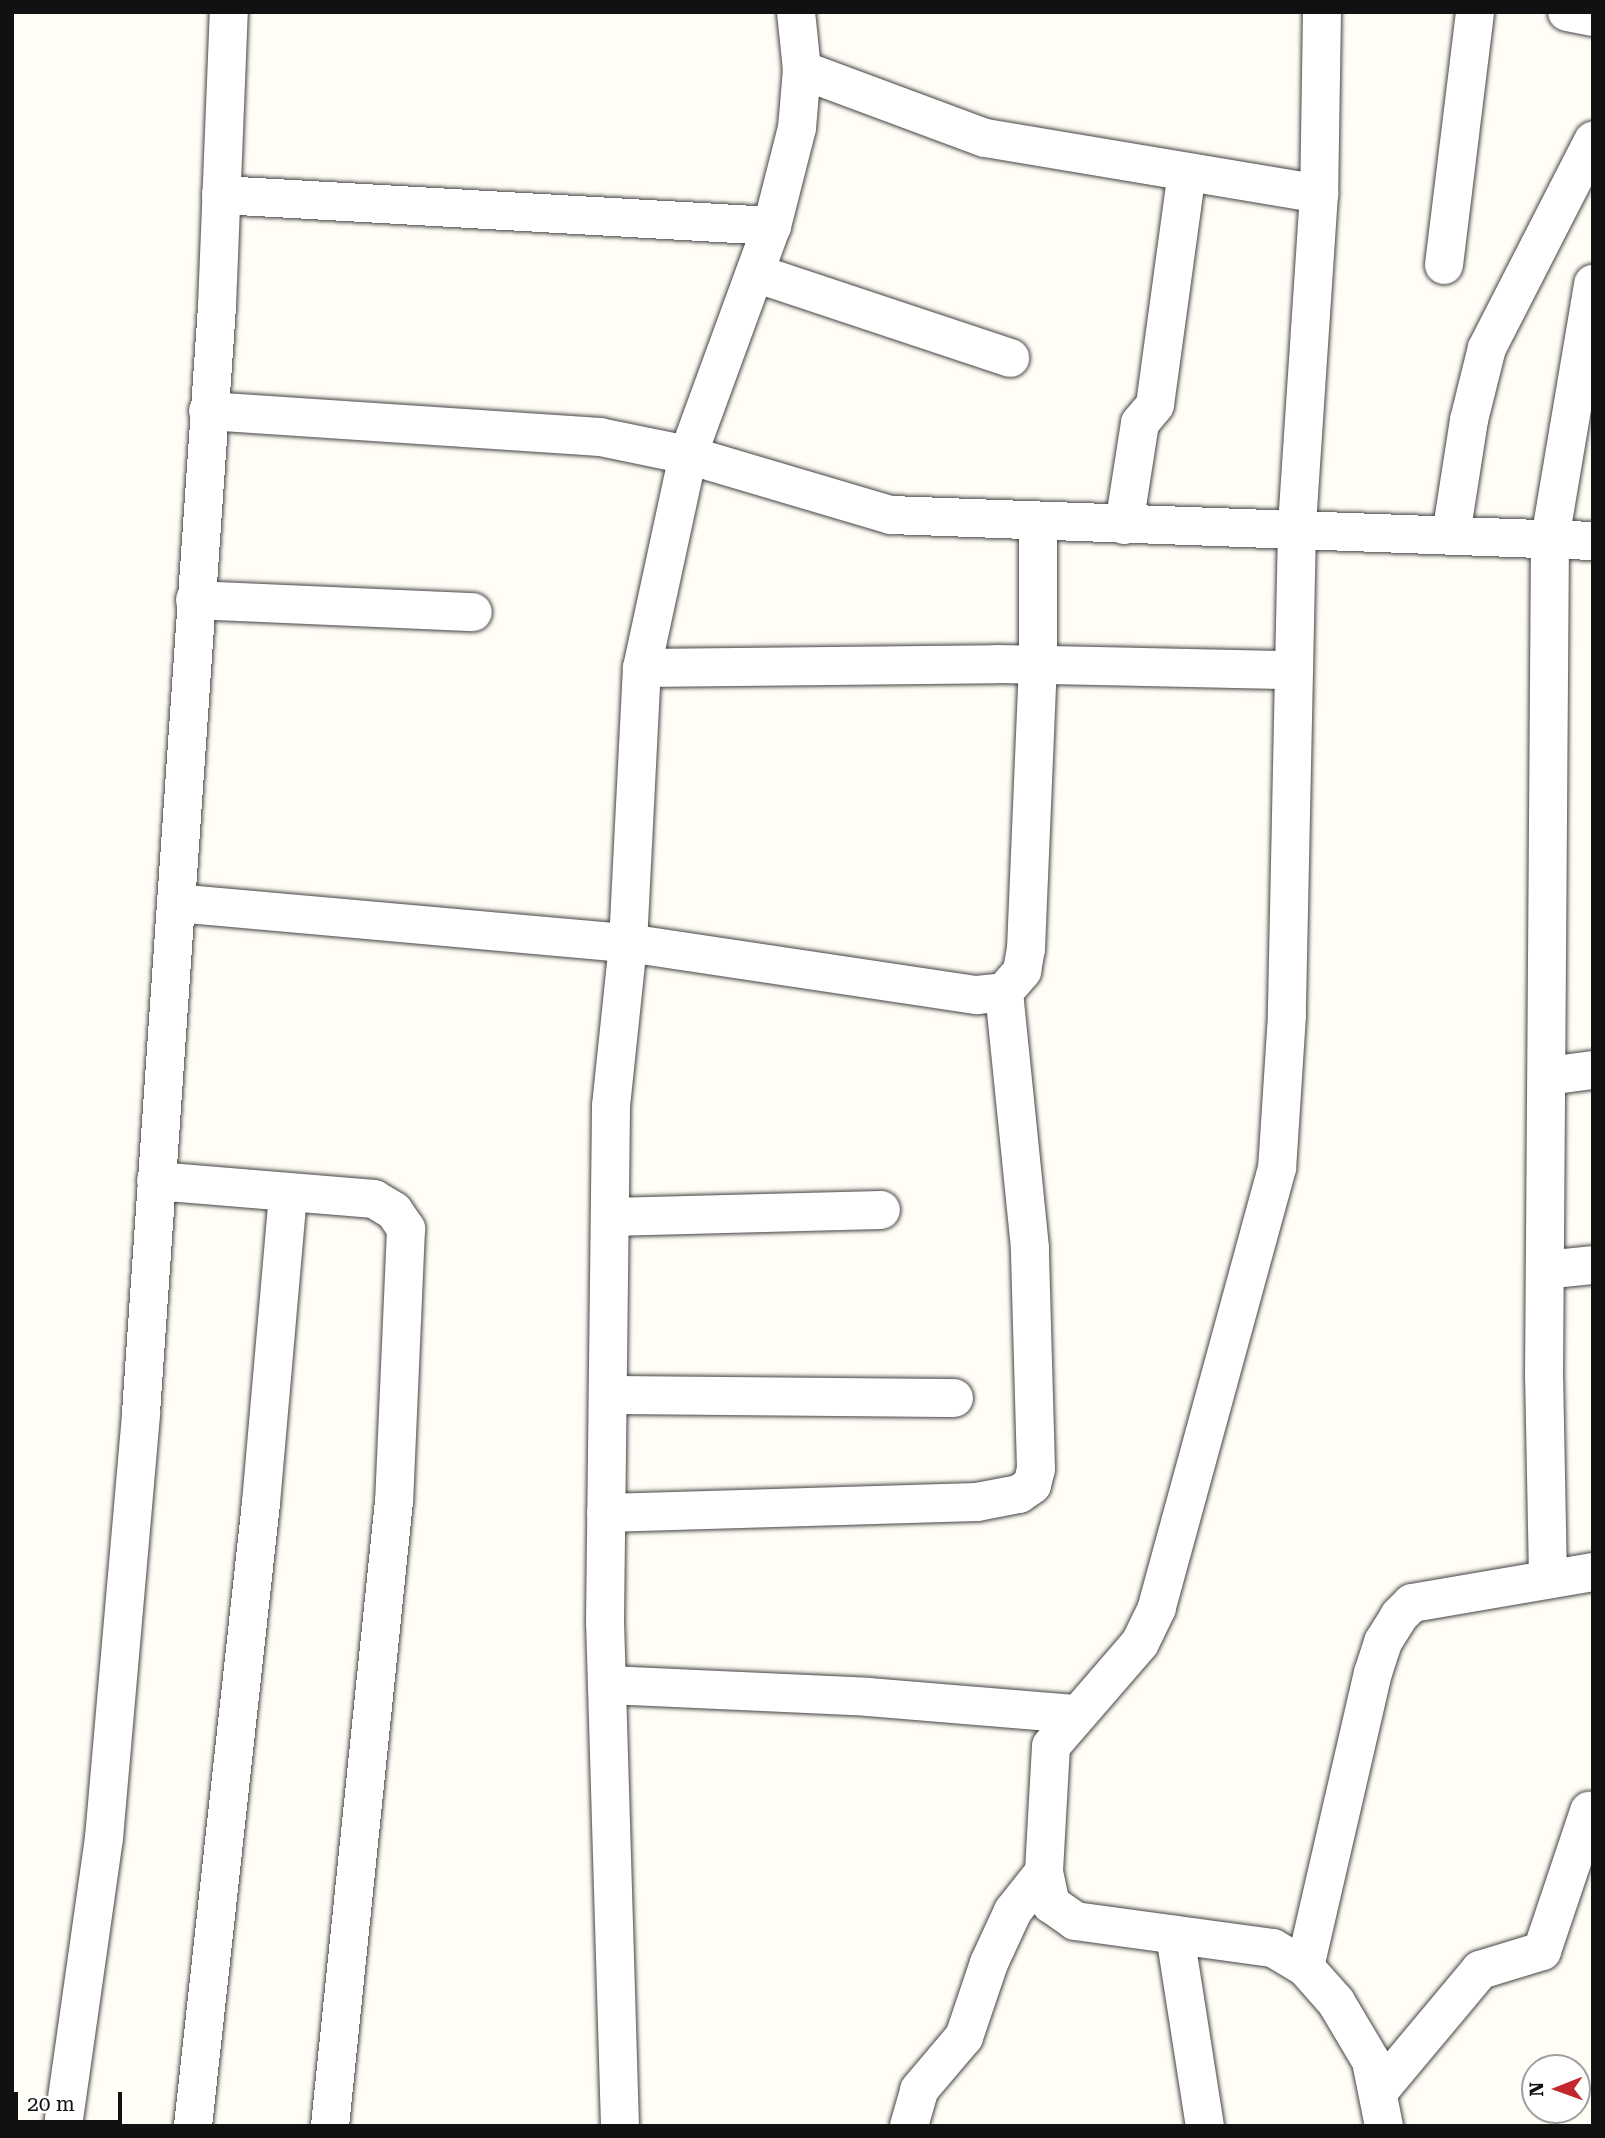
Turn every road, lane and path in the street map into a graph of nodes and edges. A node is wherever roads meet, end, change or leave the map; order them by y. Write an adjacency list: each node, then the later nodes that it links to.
1 (229, 12): 11 (street)
2 (796, 12): 7 (street)
3 (1322, 12): 10 (street)
4 (1475, 12): 13 (street)
5 (1567, 12): 6 (street)
6 (1593, 17)
7 (802, 70): 9 (street); 12 (street)
8 (1591, 157): 23 (street)
9 (1187, 172): 10 (street); 21 (street)
10 (1319, 194): 22 (street)
11 (221, 195): 12 (street); 18 (street)
12 (772, 226): 14 (street)
13 (1444, 265)
14 (755, 273): 17 (street); 19 (street)
15 (1593, 284): 16 (street)
16 (1588, 346): 24 (street)
17 (1010, 358)
18 (208, 411): 19 (street); 26 (street)
19 (688, 455): 20 (street); 29 (street)
20 (1038, 523): 21 (street); 28 (street)
21 (1124, 524): 22 (street)
22 (1297, 528): 23 (street); 30 (street)
23 (1451, 535): 24 (street)
24 (1550, 539): 25 (street); 35 (street)
25 (1593, 541)
26 (195, 600): 27 (street); 31 (street)
27 (473, 612)
28 (1038, 666): 29 (street); 30 (street); 33 (street)
29 (642, 668): 32 (street)
30 (1293, 670): 48 (street)
31 (176, 902): 32 (street); 36 (street)
32 (628, 943): 33 (street); 39 (street)
33 (1004, 992): 44 (street)
34 (1593, 1070): 35 (street)
35 (1548, 1076): 41 (street)
36 (156, 1181): 37 (street); 54 (street)
37 (288, 1192): 55 (street); 56 (street)
38 (881, 1210): 39 (street)
39 (610, 1217): 42 (street)
40 (1593, 1265): 41 (street)
41 (1545, 1270): 46 (street)
42 (608, 1395): 43 (street); 44 (street)
43 (954, 1398)
44 (606, 1513): 47 (street)
45 (1593, 1572): 46 (street)
46 (1548, 1579): 52 (street)
47 (608, 1685): 48 (street); 57 (street)
48 (1074, 1714): 50 (street)
49 (1589, 1811): 53 (street)
50 (1044, 1872): 51 (street); 58 (street)
51 (1175, 1935): 52 (street); 59 (street)
52 (1305, 1966): 53 (street)
53 (1382, 2108)
54 (63, 2126)
55 (193, 2126)
56 (330, 2126)
57 (621, 2126)
58 (909, 2126)
59 (1205, 2126)

